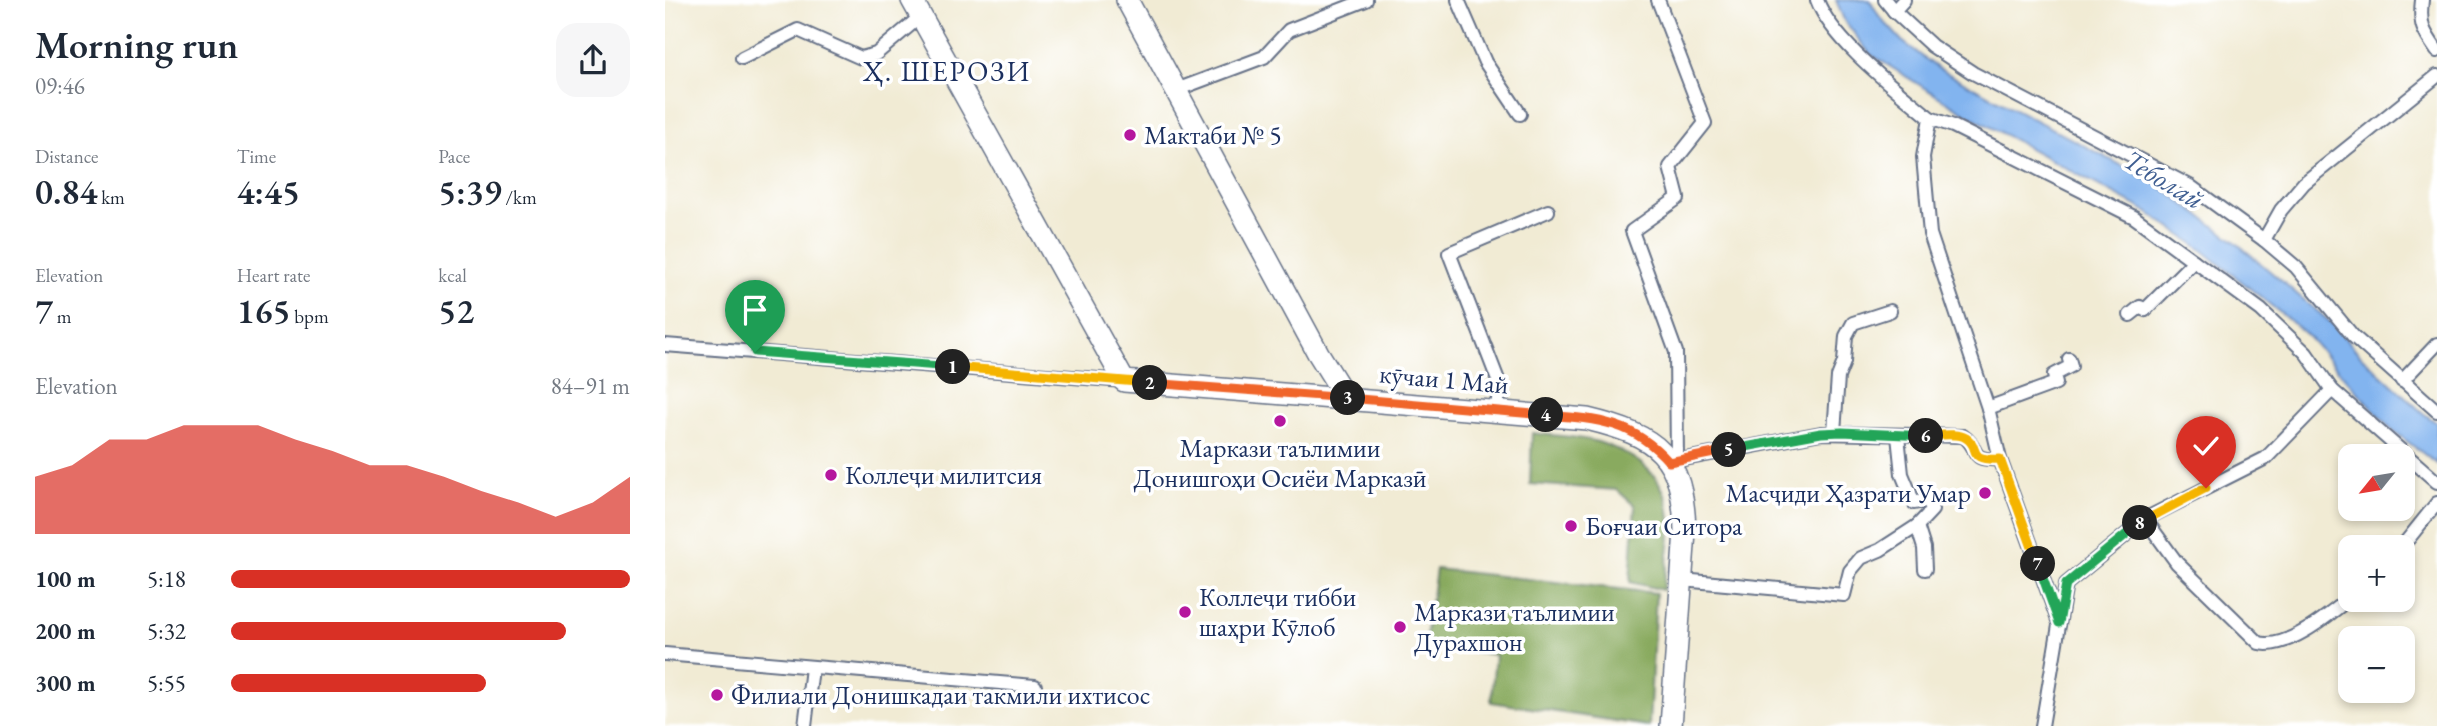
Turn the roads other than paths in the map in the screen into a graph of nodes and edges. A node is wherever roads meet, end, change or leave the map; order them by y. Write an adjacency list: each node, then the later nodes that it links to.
1 (1127, 0): 14 (main road, кӯчаи 1 Май)
2 (1366, 0): 14 (street)
3 (1458, 0): 15 (street)
4 (1658, 0): 35 (street)
5 (1817, 0): 16 (street)
6 (1885, 0): 10 (street)
7 (1904, 0): 10 (street)
8 (2423, 0): 11 (street)
9 (916, 8): 12 (street); 25 (main road)
10 (1894, 11): 18 (street)
11 (2437, 51)
12 (742, 58)
13 (2437, 76): 18 (street)
14 (1177, 90): 28 (main road, кӯчаи 1 Май)
15 (1520, 114)
16 (1930, 118): 19 (street); 29 (street)
17 (1548, 211): 30 (street)
18 (2264, 240): 26 (street)
19 (2194, 261): 21 (street); 27 (street)
20 (1890, 311): 32 (street)
21 (2130, 315)
22 (2437, 344): 26 (street)
23 (665, 345): 25 (street)
24 (2069, 359): 29 (street)
25 (1124, 381): 28 (main road)
26 (2402, 381): 31 (street)
27 (2332, 390): 36 (street); 38 (street)
28 (1346, 398): 30 (main road, кӯчаи 1 Май)
29 (1988, 408): 34 (street)
30 (1498, 411): 35 (main road, кӯчаи 1 Май)
31 (2437, 411)
32 (1834, 432): 33 (street); 35 (street)
33 (1898, 436): 34 (street); 39 (street)
34 (2000, 459): 44 (street)
35 (1673, 461): 42 (main road, кӯчаи 1 Май)
36 (2437, 481)
37 (2437, 503): 40 (street)
38 (2145, 519): 43 (street); 44 (street)
39 (1917, 526): 41 (street); 42 (street)
40 (2411, 535)
41 (1925, 569)
42 (1682, 580): 49 (main road, кӯчаи 1 Май)
43 (2338, 607)
44 (2059, 623): 50 (street)
45 (665, 654): 46 (street)
46 (812, 668): 47 (street); 48 (street)
47 (1035, 686)
48 (805, 726)
49 (1671, 726)
50 (2042, 726)

